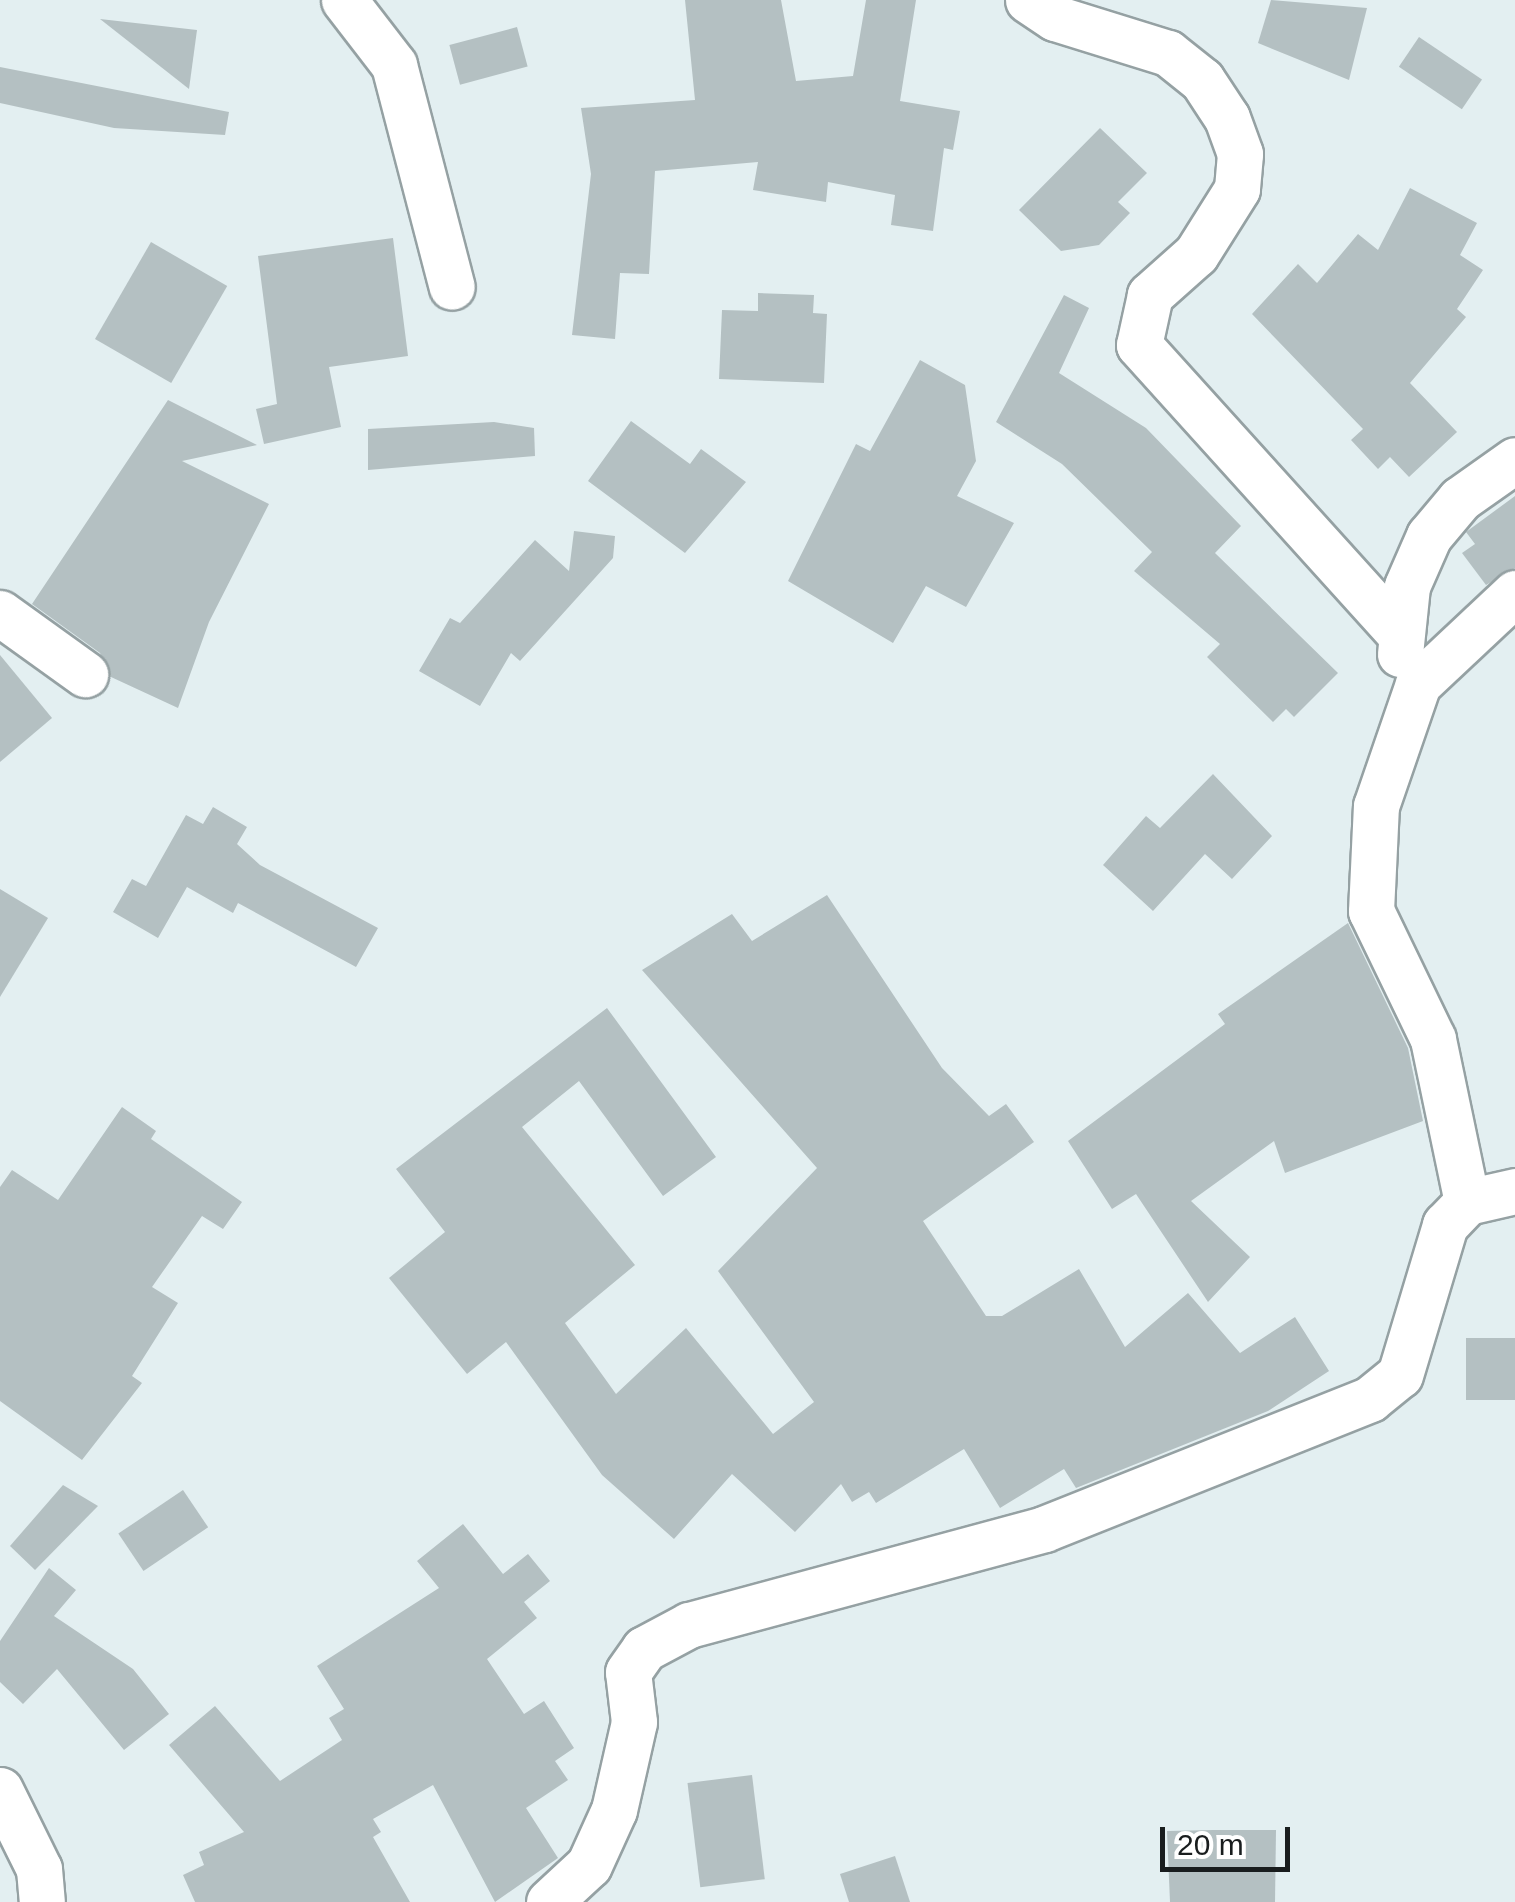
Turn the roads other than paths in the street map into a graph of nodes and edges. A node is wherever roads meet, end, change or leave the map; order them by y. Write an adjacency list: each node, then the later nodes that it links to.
1 (344, 0): 3 (street)
2 (1028, 0): 7 (street)
3 (452, 287)
4 (1515, 460): 7 (street)
5 (1515, 593): 9 (street)
6 (0, 613): 8 (street)
7 (1399, 633): 9 (street)
8 (85, 674)
9 (1401, 721): 11 (street)
10 (1515, 1191): 11 (street)
11 (1467, 1202): 14 (street)
12 (0, 1790): 13 (street)
13 (42, 1902)
14 (549, 1902)

